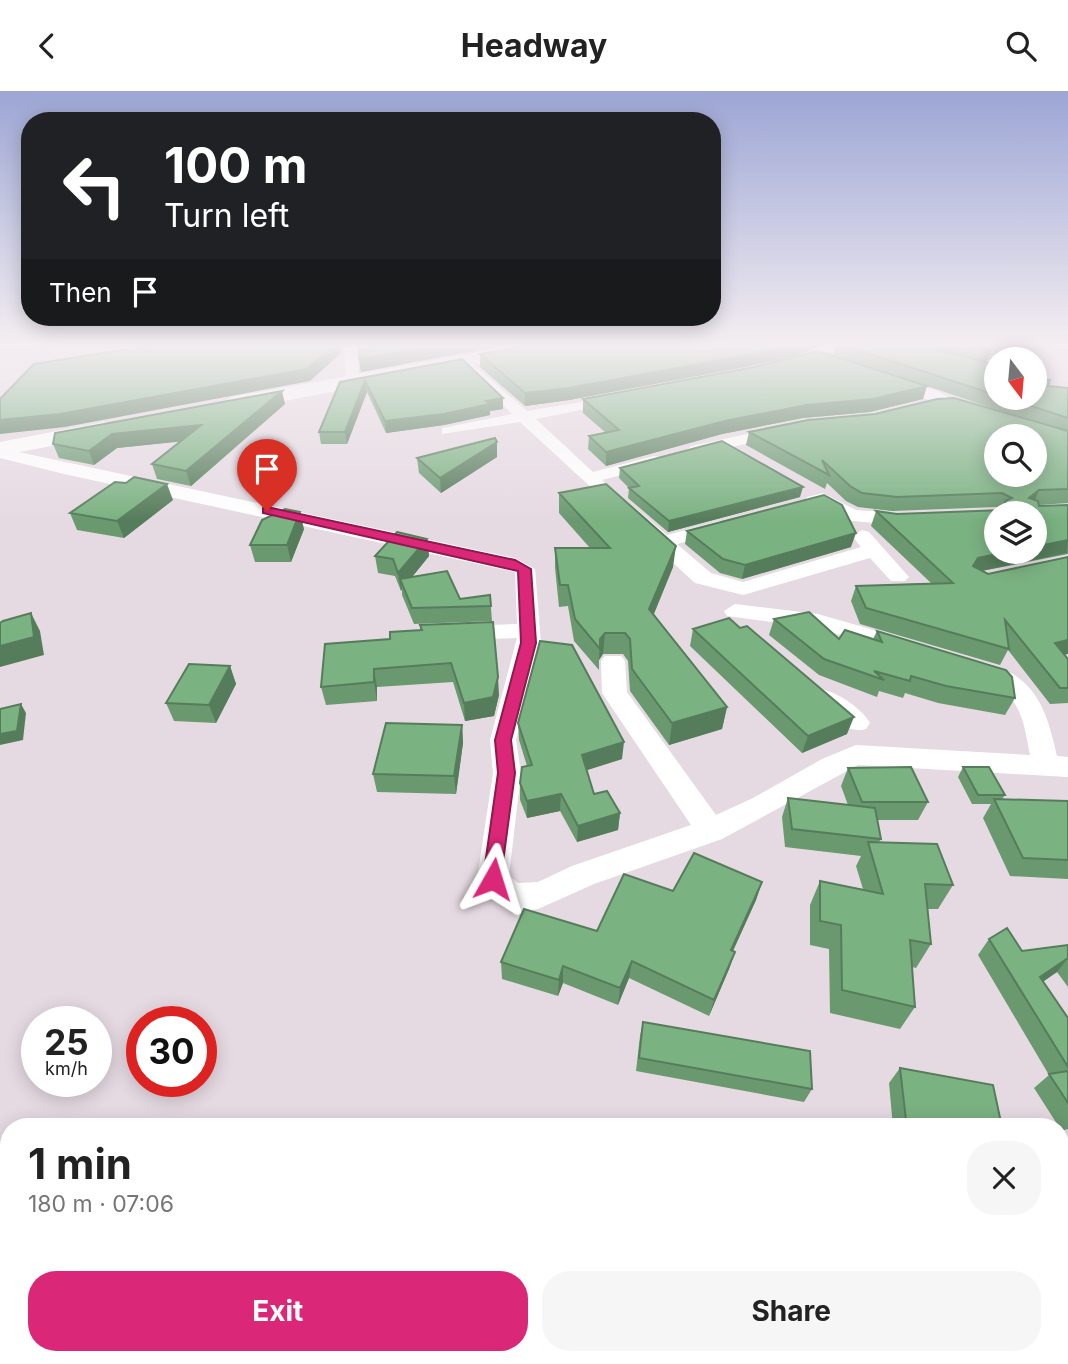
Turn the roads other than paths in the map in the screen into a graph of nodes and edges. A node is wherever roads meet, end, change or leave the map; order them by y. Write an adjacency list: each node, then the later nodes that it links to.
1 (246, 401): 5 (main road)
2 (507, 401): 7 (street)
3 (601, 401): 7 (street)
4 (951, 401): 6 (street)
5 (217, 407)
6 (919, 407)
7 (522, 416): 10 (street); 14 (street)
8 (122, 425): 12 (main road)
9 (804, 426): 11 (street)
10 (449, 431)
11 (723, 442): 13 (street); 14 (street)
12 (0, 451): 26 (street)
13 (746, 455)
14 (589, 478): 21 (street)
15 (801, 486): 16 (street)
16 (823, 499): 17 (street); 18 (street)
17 (796, 506)
18 (852, 515): 20 (street); 22 (street)
19 (743, 520): 21 (street)
20 (926, 520)
21 (663, 542): 24 (street)
22 (874, 550): 23 (street); 24 (street)
23 (898, 577)
24 (726, 586): 25 (street)
25 (736, 611): 28 (street); 29 (street)
26 (529, 629): 27 (street); 35 (street)
27 (432, 633)
28 (757, 641)
29 (932, 655)
30 (614, 661): 35 (street)
31 (957, 662): 34 (street)
32 (807, 683): 33 (street)
33 (857, 723)
34 (1057, 767): 35 (street)
35 (711, 831)

